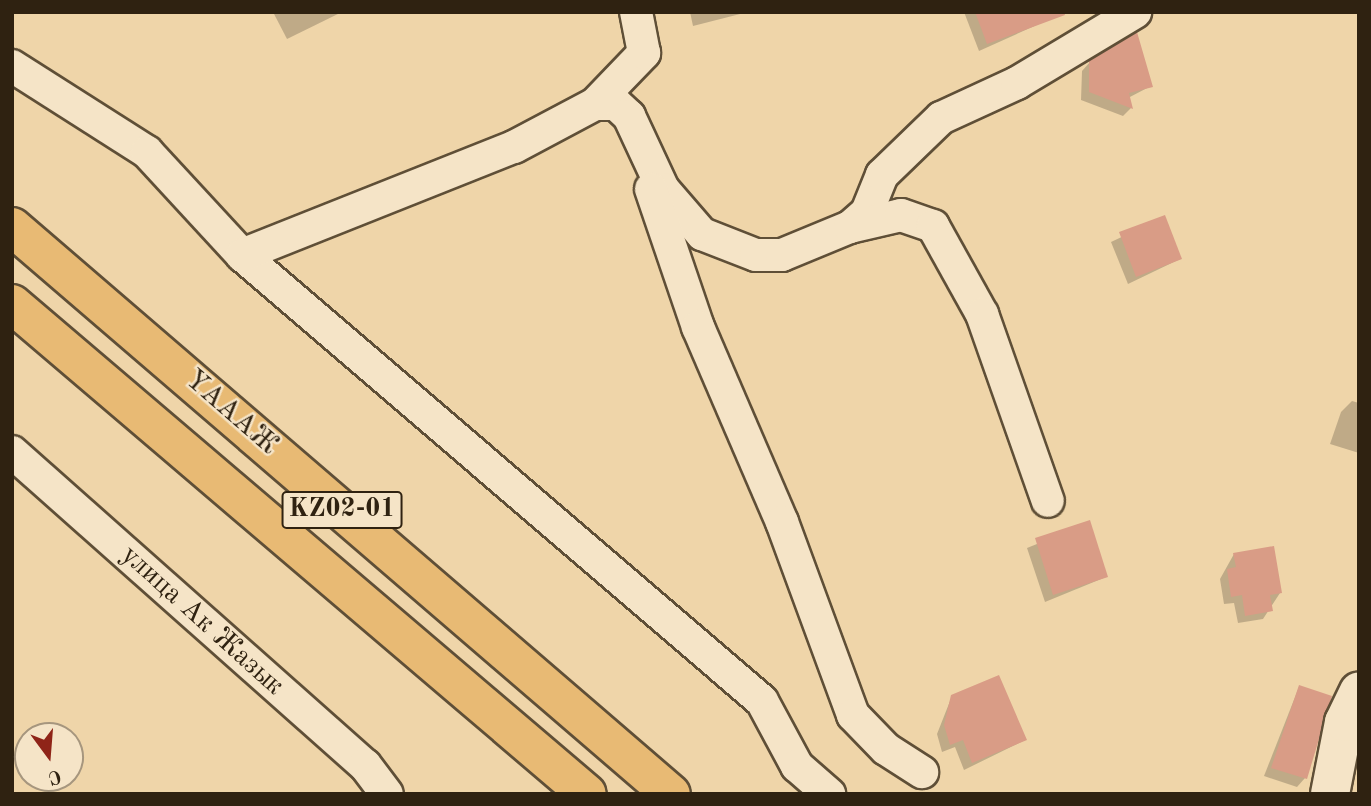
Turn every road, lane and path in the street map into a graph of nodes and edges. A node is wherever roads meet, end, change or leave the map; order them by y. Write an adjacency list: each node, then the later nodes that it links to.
1 (636, 12): 4 (street)
2 (1135, 12): 7 (street)
3 (12, 66): 8 (street)
4 (595, 104): 5 (street); 8 (street)
5 (646, 150): 7 (street); 13 (street)
6 (12, 227): 16 (highway, ҮАААЖ / KZ02-01)
7 (850, 227): 11 (street)
8 (242, 255): 17 (street)
9 (12, 304): 15 (highway, ҮАААЖ / KZ02-01)
10 (12, 452): 14 (street, улица Ак Жазык)
11 (1048, 501)
12 (1359, 691): 18 (street)
13 (922, 772)
14 (387, 794)
15 (587, 794)
16 (671, 794)
17 (829, 794)
18 (1330, 794)

